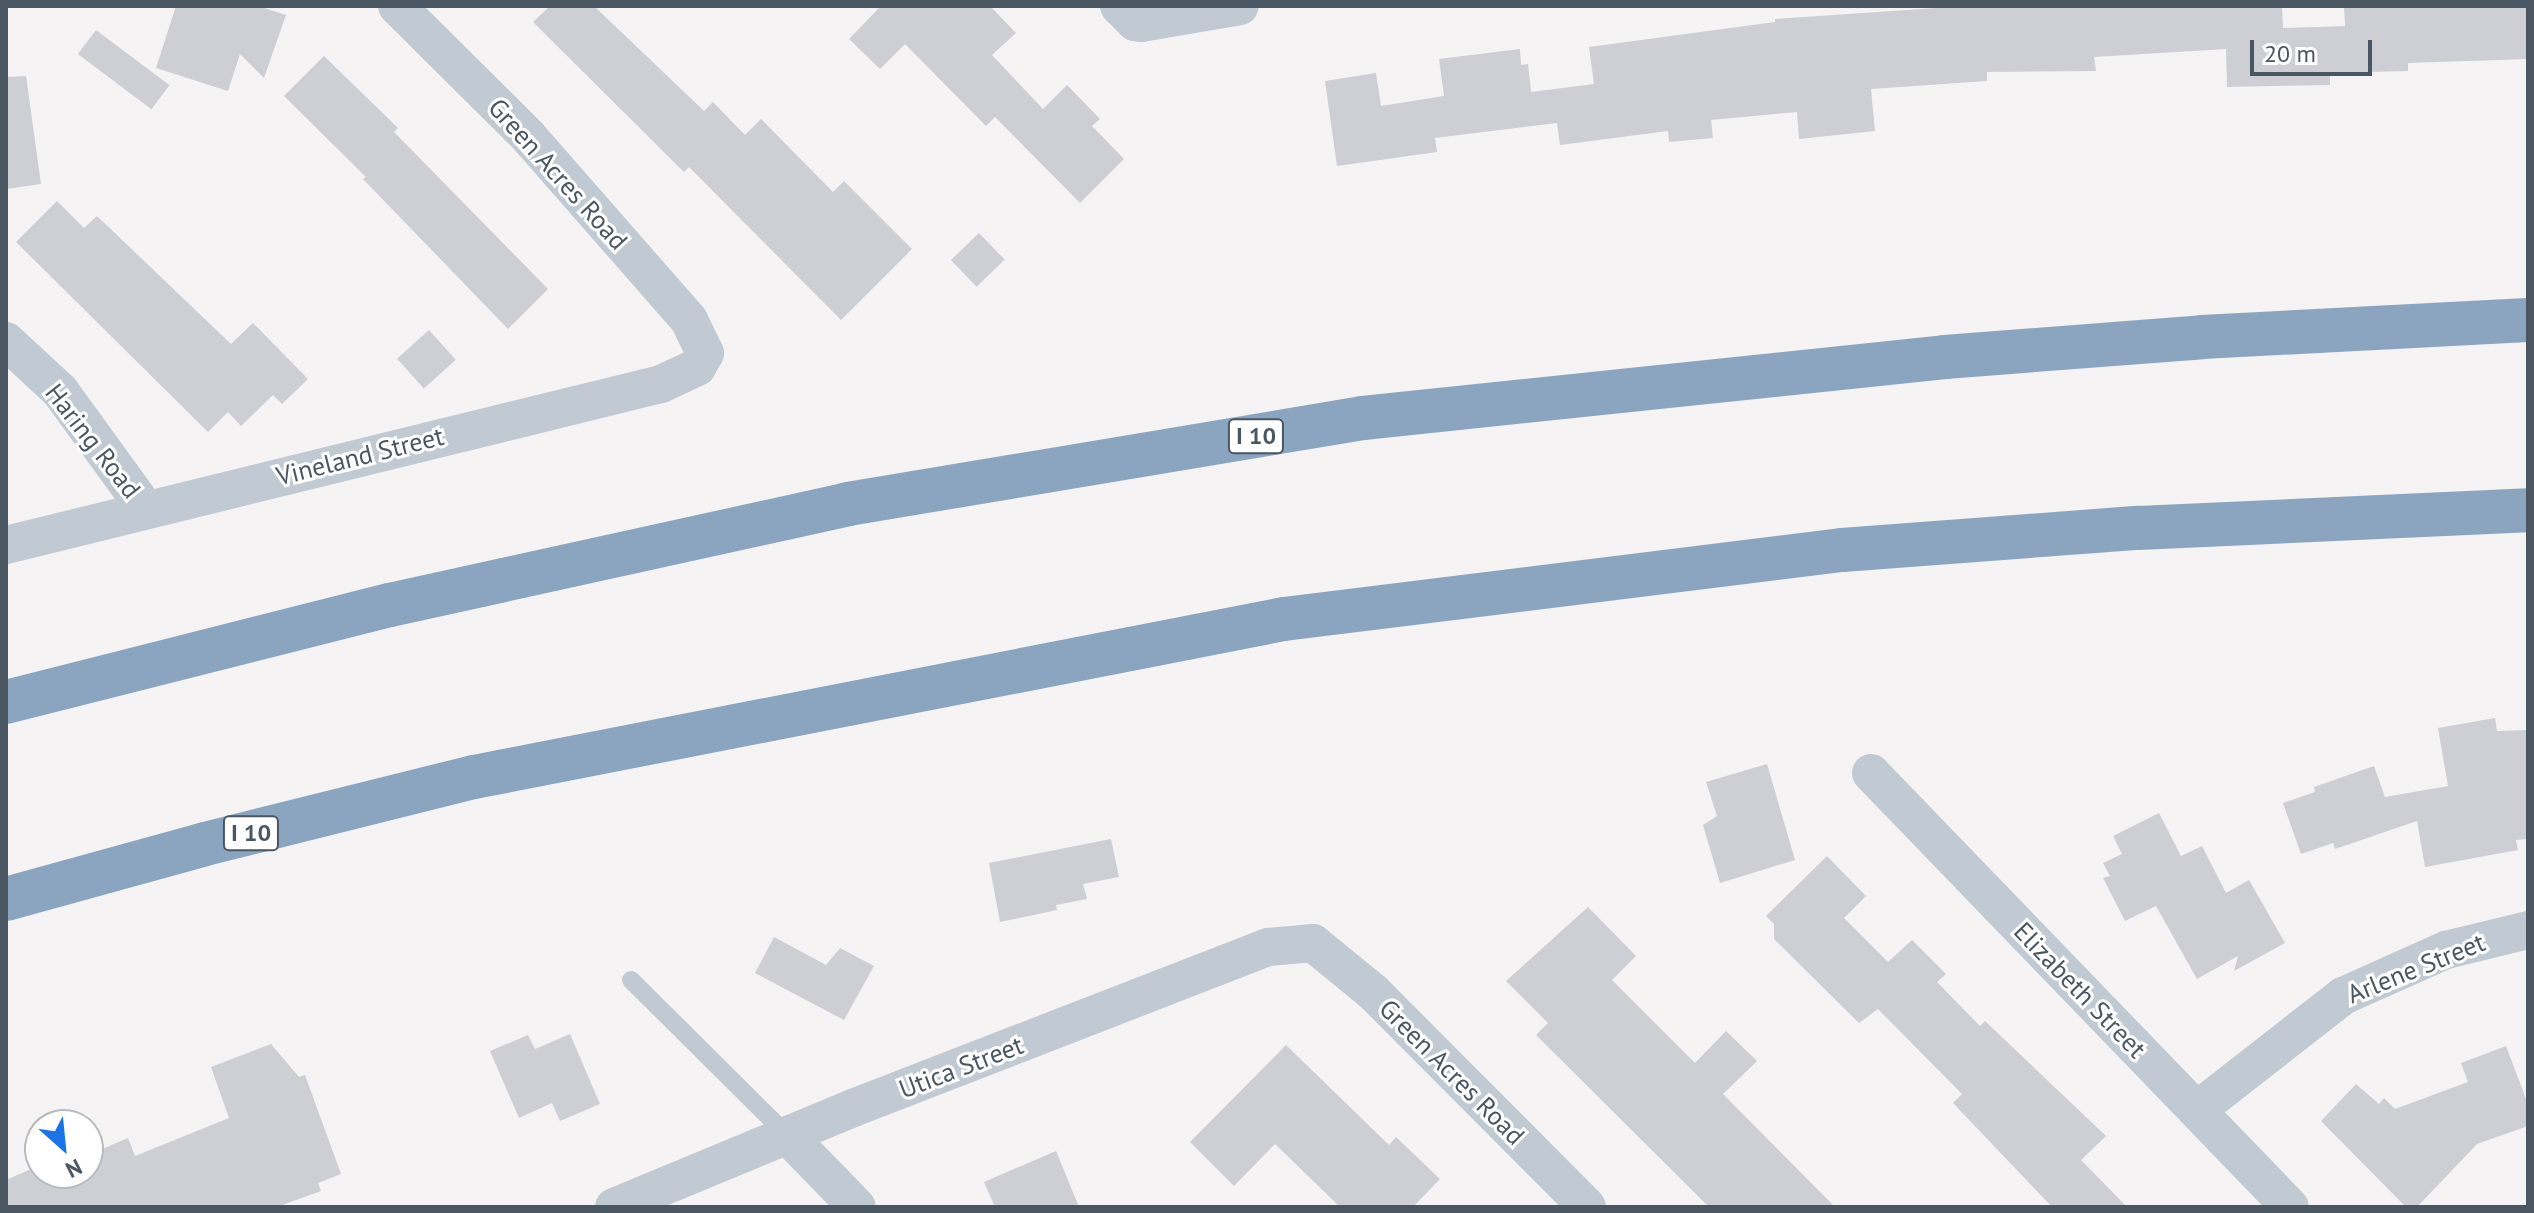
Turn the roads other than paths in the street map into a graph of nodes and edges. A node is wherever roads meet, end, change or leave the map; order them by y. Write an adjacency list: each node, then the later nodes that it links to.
1 (397, 6): 6 (street, Green Acres Road)
2 (1240, 6): 3 (street)
3 (1130, 14)
4 (2528, 320): 10 (highway, I 10)
5 (6, 341): 7 (street, Haring Road)
6 (705, 353): 7 (street, Vineland Street)
7 (145, 508): 9 (street, Vineland Street)
8 (2528, 510): 12 (highway, I 10)
9 (6, 545)
10 (6, 702)
11 (1871, 773): 16 (street, Elizabeth Street)
12 (6, 899)
13 (2528, 930): 16 (street, Arlene Street)
14 (1313, 943): 17 (street, Utica Street); 20 (street, Green Acres Road)
15 (631, 980): 17 (lane)
16 (2197, 1110): 21 (street, Elizabeth Street)
17 (787, 1135): 18 (street, Utica Street); 19 (street)
18 (614, 1207)
19 (857, 1207)
20 (1587, 1207)
21 (2290, 1207)

